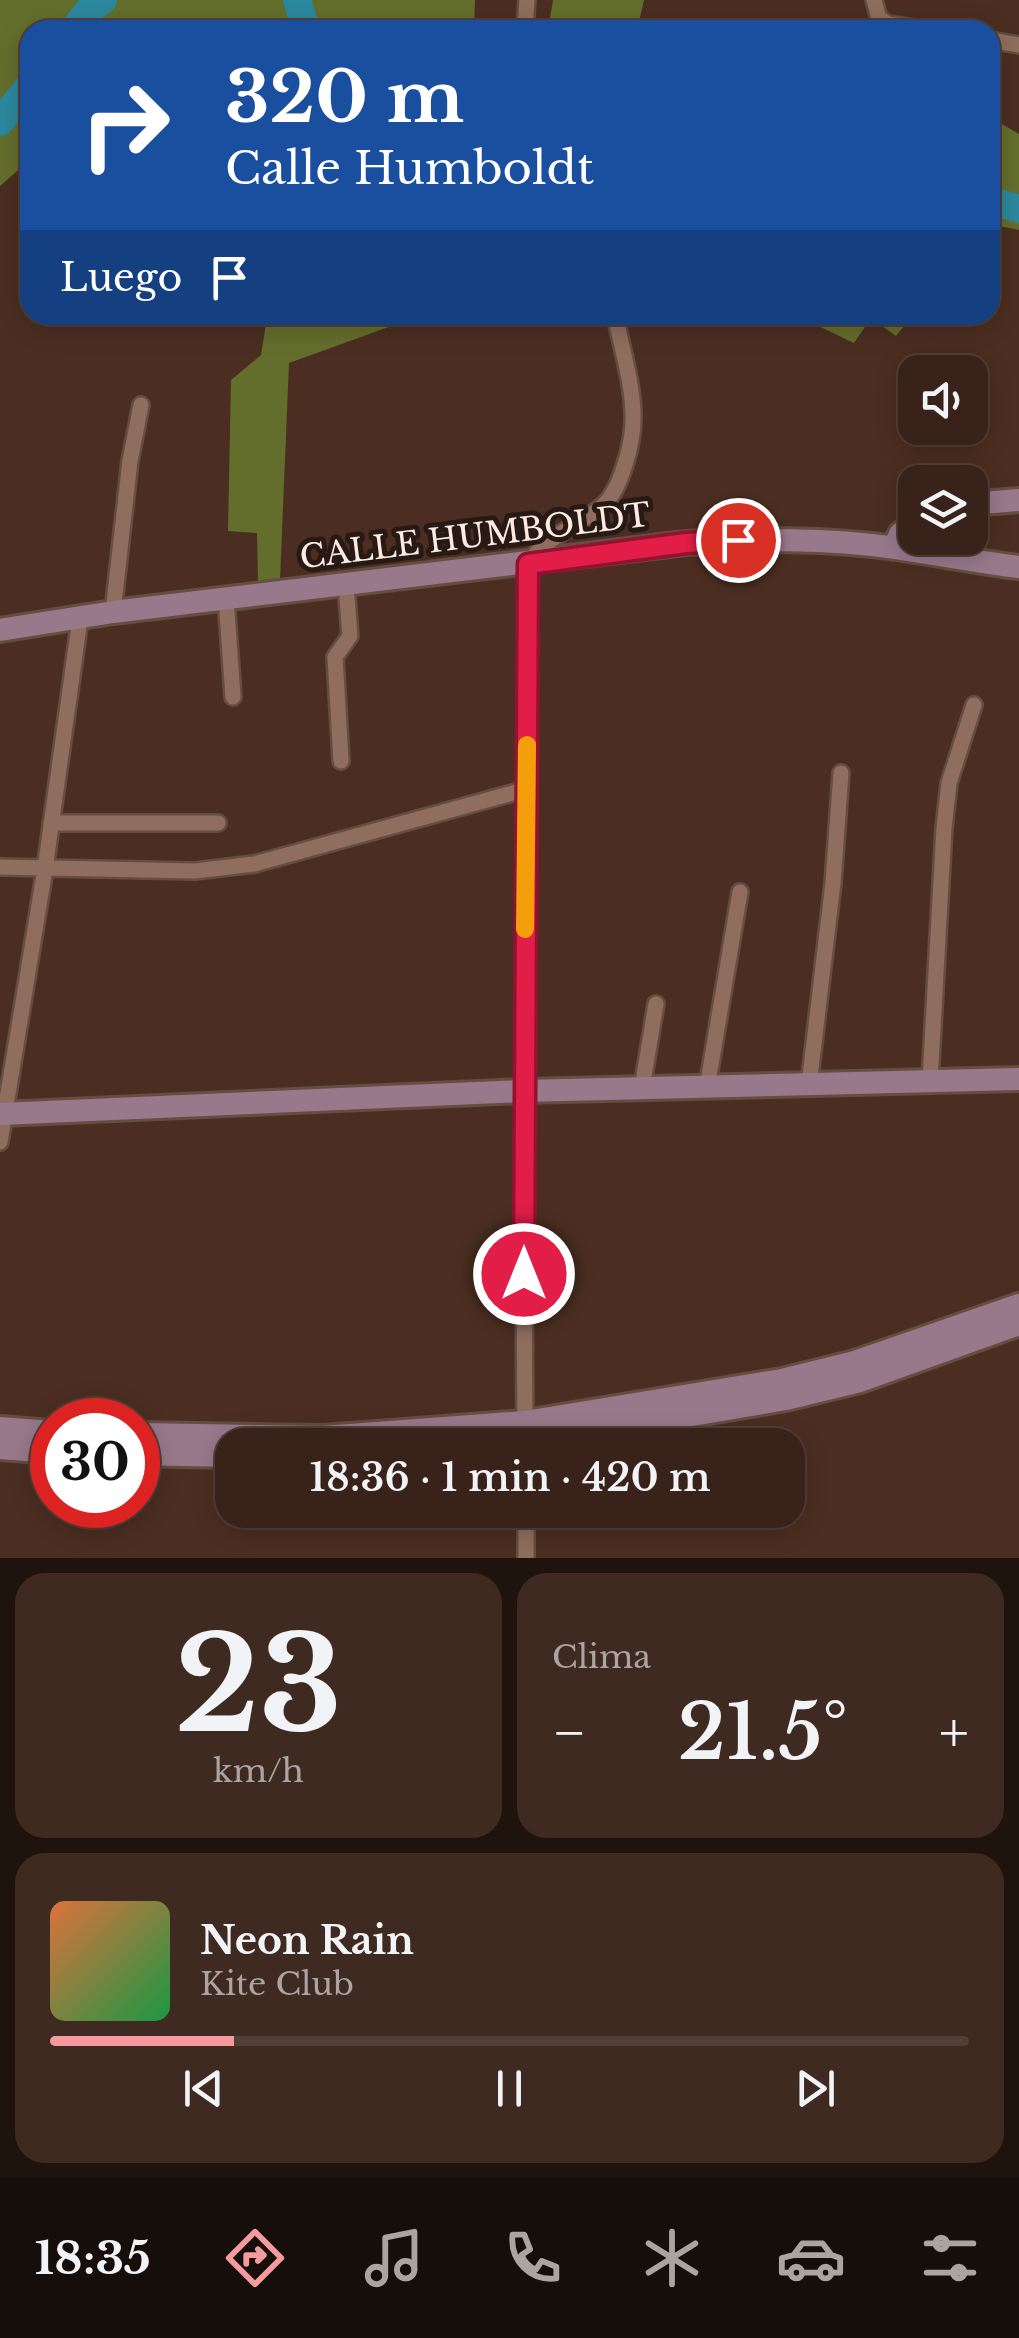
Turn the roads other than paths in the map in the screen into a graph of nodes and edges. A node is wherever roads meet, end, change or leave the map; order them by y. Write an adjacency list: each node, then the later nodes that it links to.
1 (617, 325): 7 (street)
2 (141, 406): 11 (street)
3 (1019, 500): 4 (street)
4 (988, 503)
5 (898, 539): 6 (street)
6 (894, 548): 7 (street, CALLE HUMBOLDT); 8 (street, CALLE HUMBOLDT)
7 (528, 564): 9 (street, CALLE HUMBOLDT); 18 (street)
8 (1019, 568)
9 (346, 585): 10 (street, CALLE HUMBOLDT); 16 (street)
10 (226, 598): 11 (street, CALLE HUMBOLDT); 14 (street)
11 (112, 612): 12 (street, CALLE HUMBOLDT)
12 (80, 619): 13 (street, CALLE HUMBOLDT); 19 (street)
13 (0, 630)
14 (233, 697)
15 (974, 705): 26 (street)
16 (340, 761)
17 (841, 773): 27 (street)
18 (527, 789): 22 (street); 30 (street)
19 (52, 823): 20 (street); 22 (street)
20 (218, 823)
21 (0, 867): 22 (street)
22 (45, 869): 31 (street)
23 (740, 892): 29 (street)
24 (656, 1004): 28 (street)
25 (1019, 1079): 26 (street)
26 (930, 1081): 27 (street)
27 (809, 1085): 29 (street)
28 (642, 1088): 29 (street); 30 (street)
29 (706, 1088)
30 (523, 1091): 31 (street); 37 (street)
31 (2, 1114): 32 (street)
32 (0, 1142)
33 (1019, 1305): 35 (street)
34 (1019, 1324): 35 (street)
35 (858, 1371): 38 (street)
36 (0, 1428): 39 (street)
37 (525, 1428)
38 (566, 1428)
39 (30, 1430)
40 (160, 1434): 41 (street)
41 (215, 1435)
42 (0, 1448): 43 (street)
43 (30, 1450)
44 (160, 1454): 45 (street)
45 (215, 1456)
46 (526, 1528): 47 (street)
47 (526, 1558)

